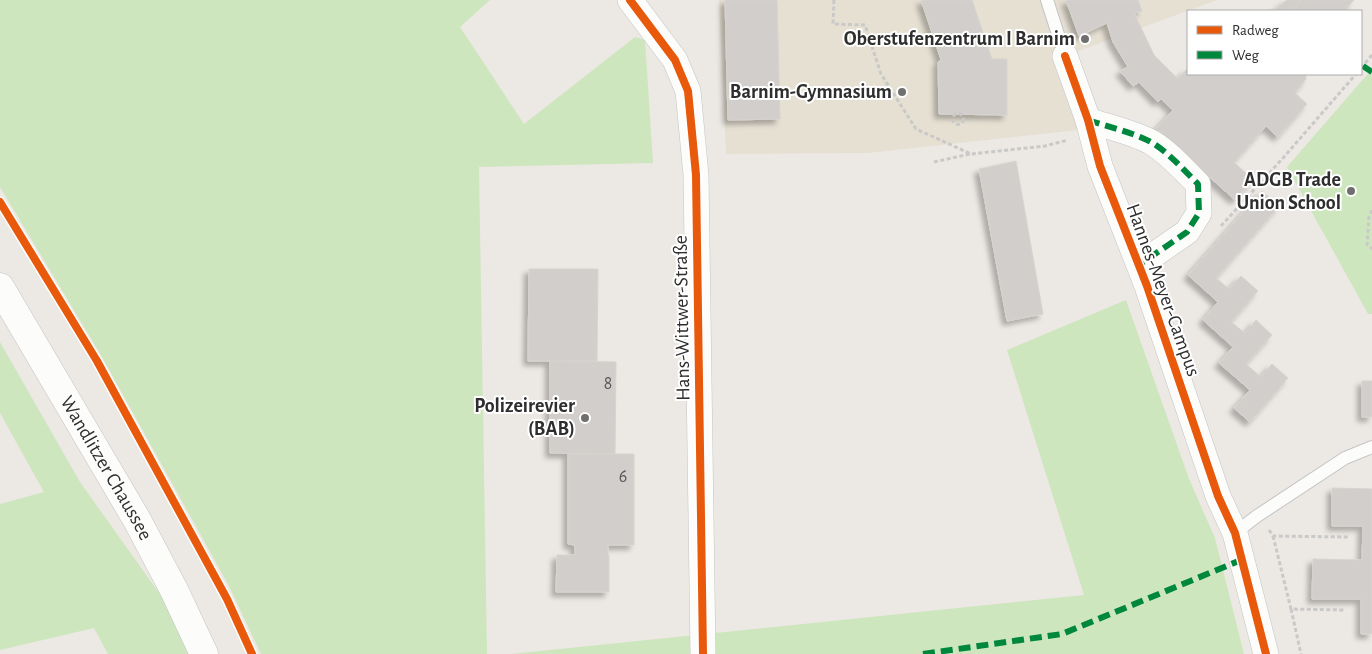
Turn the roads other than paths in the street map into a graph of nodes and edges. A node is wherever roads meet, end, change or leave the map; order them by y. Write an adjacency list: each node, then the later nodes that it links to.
1 (630, 0): 10 (street, Hans-Wittwer-Straße)
2 (1047, 0): 3 (lane, Hannes-Meyer-Campus)
3 (1065, 56): 4 (street, Hannes-Meyer-Campus)
4 (1089, 127): 5 (street, Hannes-Meyer-Campus); 5 (street)
5 (1139, 265): 8 (street, Hannes-Meyer-Campus)
6 (0, 287): 9 (main road, Wandlitzer Chaussee)
7 (1372, 446): 8 (lane)
8 (1235, 532): 11 (street, Hannes-Meyer-Campus)
9 (204, 654)
10 (703, 654)
11 (1266, 654)

